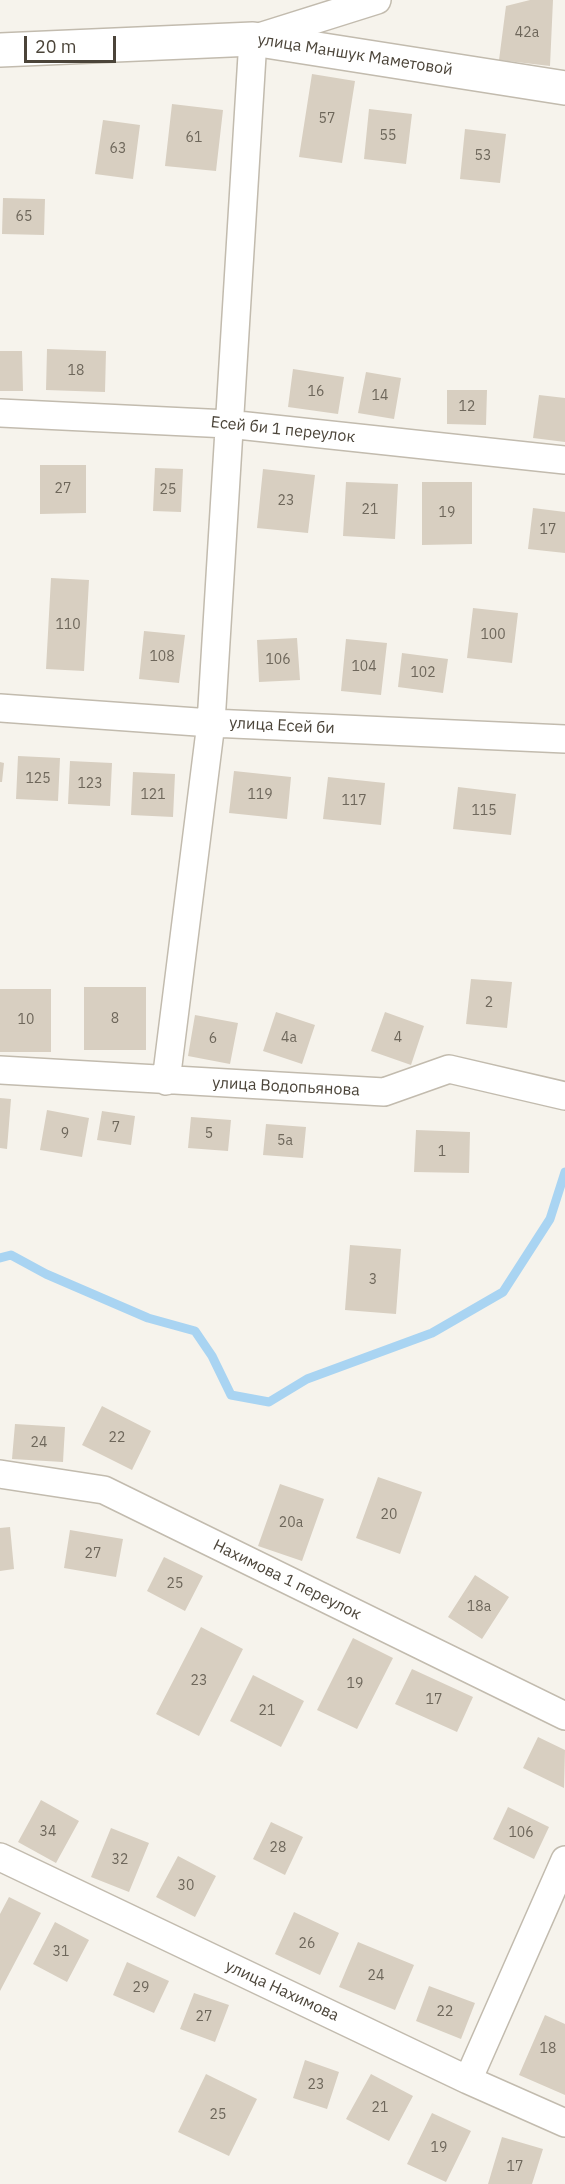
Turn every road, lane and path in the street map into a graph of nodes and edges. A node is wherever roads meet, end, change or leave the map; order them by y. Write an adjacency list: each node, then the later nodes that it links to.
1 (377, 0): 2 (street)
2 (253, 39): 3 (street, улица Маншук Маметовой); 4 (street, улица Маншук Маметовой); 6 (street)
3 (0, 50)
4 (565, 88)
5 (0, 414): 6 (street, Есей би 1 переулок)
6 (228, 424): 7 (street, Есей би 1 переулок); 9 (street)
7 (565, 460)
8 (0, 708): 9 (street, улица Есей би)
9 (211, 723): 10 (street, улица Есей би); 12 (street)
10 (565, 739)
11 (0, 1070): 12 (street, улица Водопьянова)
12 (166, 1081): 13 (street, улица Водопьянова)
13 (565, 1096)
14 (0, 1474): 15 (street, Нахимова 1 переулок)
15 (565, 1716)
16 (0, 1857): 18 (street, улица Нахимова)
17 (565, 1860): 18 (street)
18 (468, 2080): 19 (street, улица Нахимова)
19 (565, 2123)

